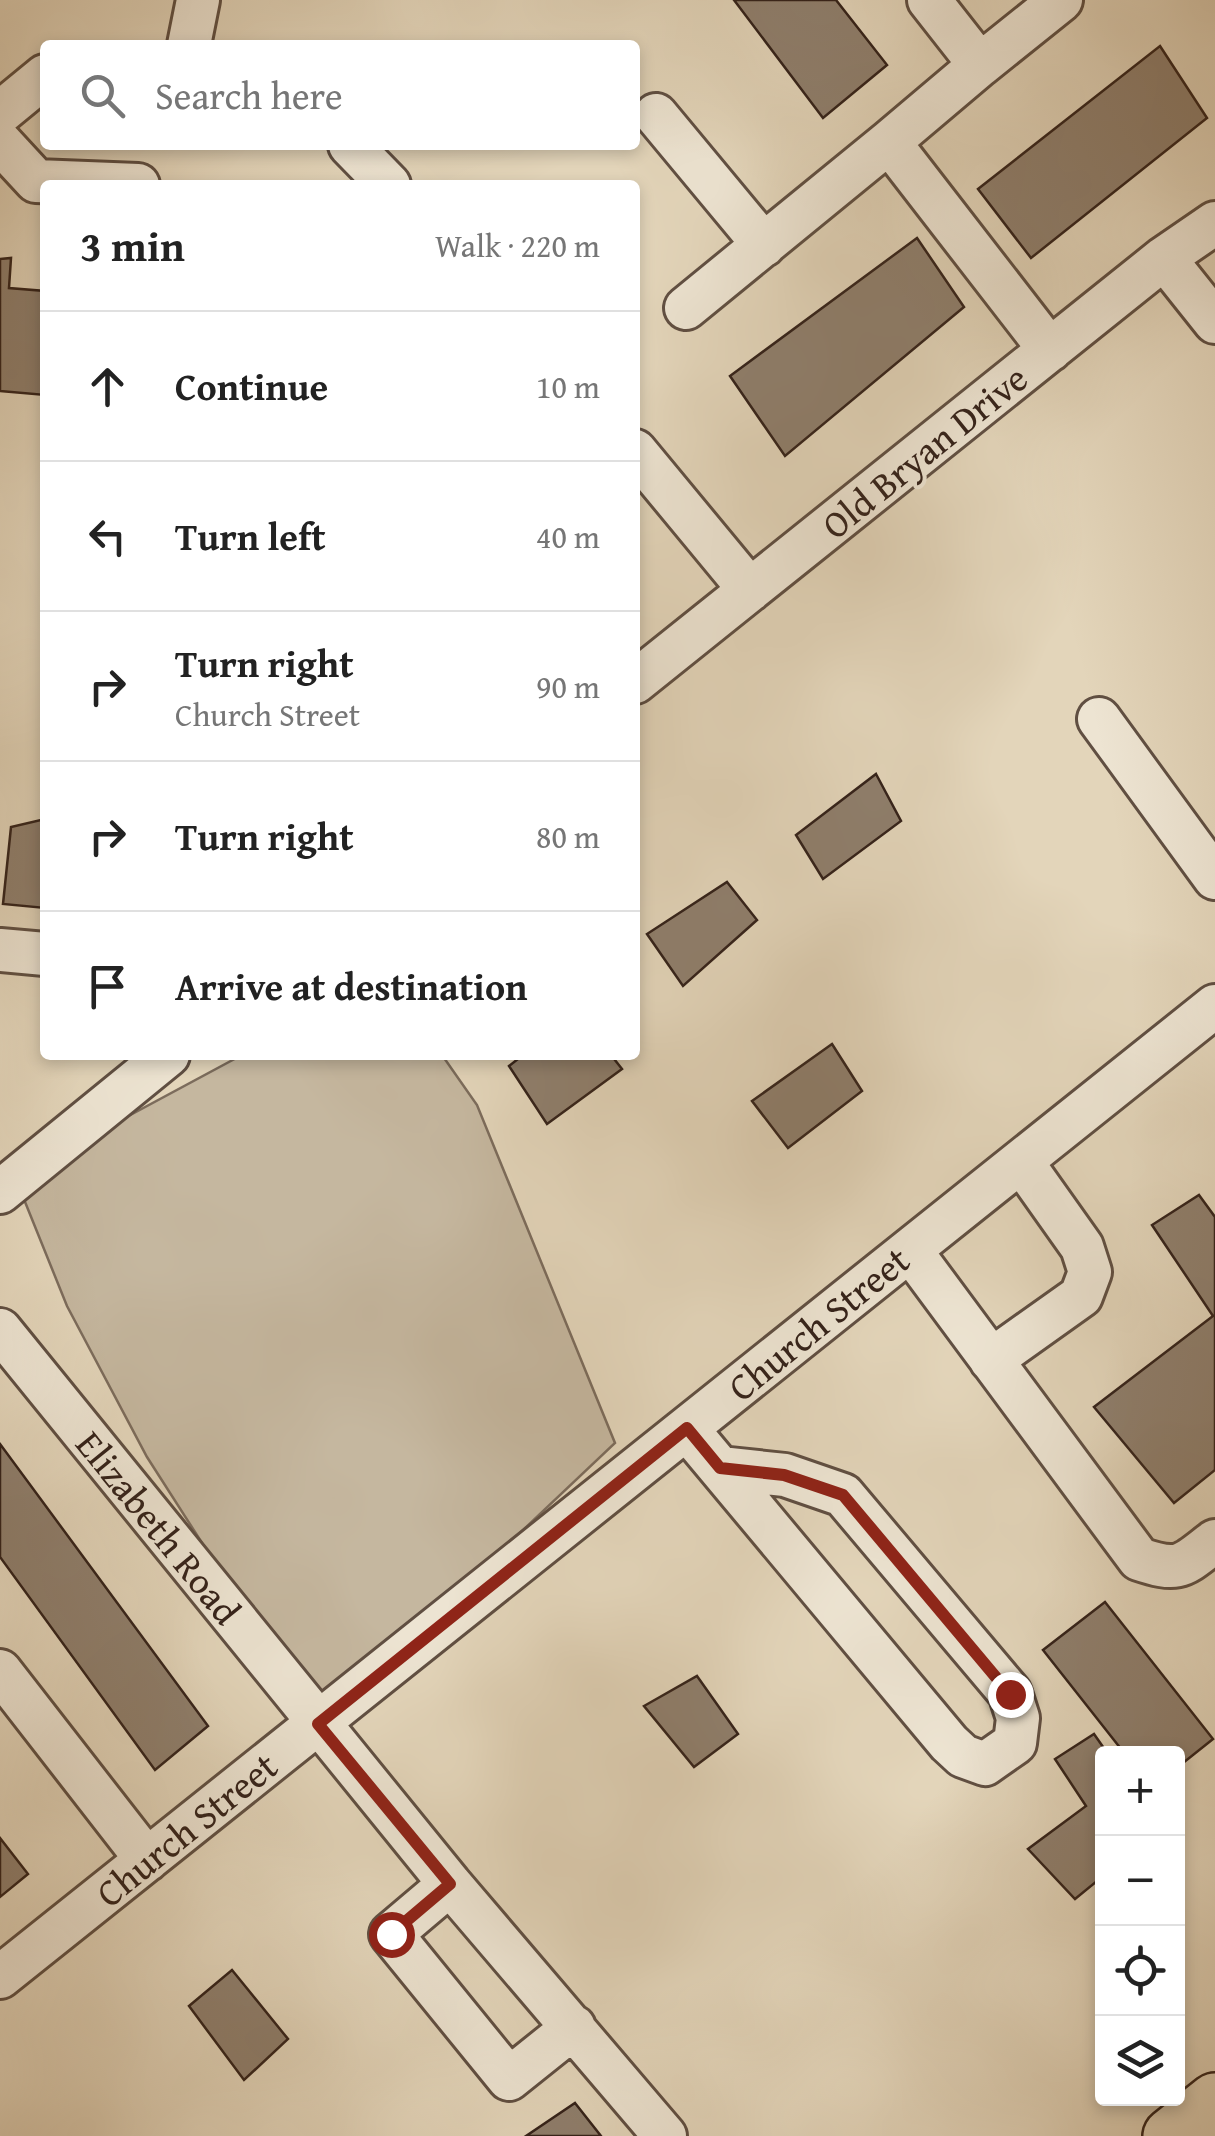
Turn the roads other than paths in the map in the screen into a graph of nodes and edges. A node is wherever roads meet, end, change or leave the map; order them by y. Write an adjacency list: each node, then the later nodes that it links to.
1 (198, 0): 4 (street)
2 (929, 0): 5 (street)
3 (1061, 0): 5 (street)
4 (189, 40)
5 (980, 65): 10 (street)
6 (40, 80): 7 (street)
7 (0, 112)
8 (656, 115): 15 (street)
9 (0, 142): 12 (street)
10 (889, 142): 15 (street); 19 (street)
11 (355, 150): 13 (street)
12 (40, 180)
13 (385, 180)
14 (1215, 222): 16 (street, Old Bryan Drive)
15 (764, 244): 17 (street)
16 (1164, 258): 18 (street); 19 (street, Old Bryan Drive)
17 (686, 308)
18 (1215, 322)
19 (1050, 350): 21 (street, Old Bryan Drive)
20 (640, 456): 21 (street)
21 (750, 590): 22 (street, Old Bryan Drive)
22 (640, 678)
23 (1099, 719): 24 (street)
24 (1215, 878)
25 (0, 950): 26 (street)
26 (40, 954)
27 (1215, 1006): 29 (street, Church Street)
28 (162, 1060): 30 (street)
29 (1022, 1160): 31 (street, Church Street); 33 (street)
30 (0, 1192)
31 (910, 1250): 33 (street); 34 (street, Church Street)
32 (0, 1330): 38 (street, Elizabeth Road)
33 (991, 1360): 36 (street)
34 (687, 1428): 35 (street); 38 (street, Church Street)
35 (720, 1468): 35 (street)
36 (1215, 1541)
37 (0, 1671): 39 (street)
38 (318, 1724): 39 (street, Church Street); 40 (street, Elizabeth Road)
39 (147, 1860): 41 (street, Church Street)
40 (450, 1884): 42 (street, Elizabeth Road); 42 (street)
41 (0, 1977)
42 (574, 2028): 44 (street, Elizabeth Road)
43 (1215, 2101): 45 (highway)
44 (664, 2136)
45 (1171, 2136)

